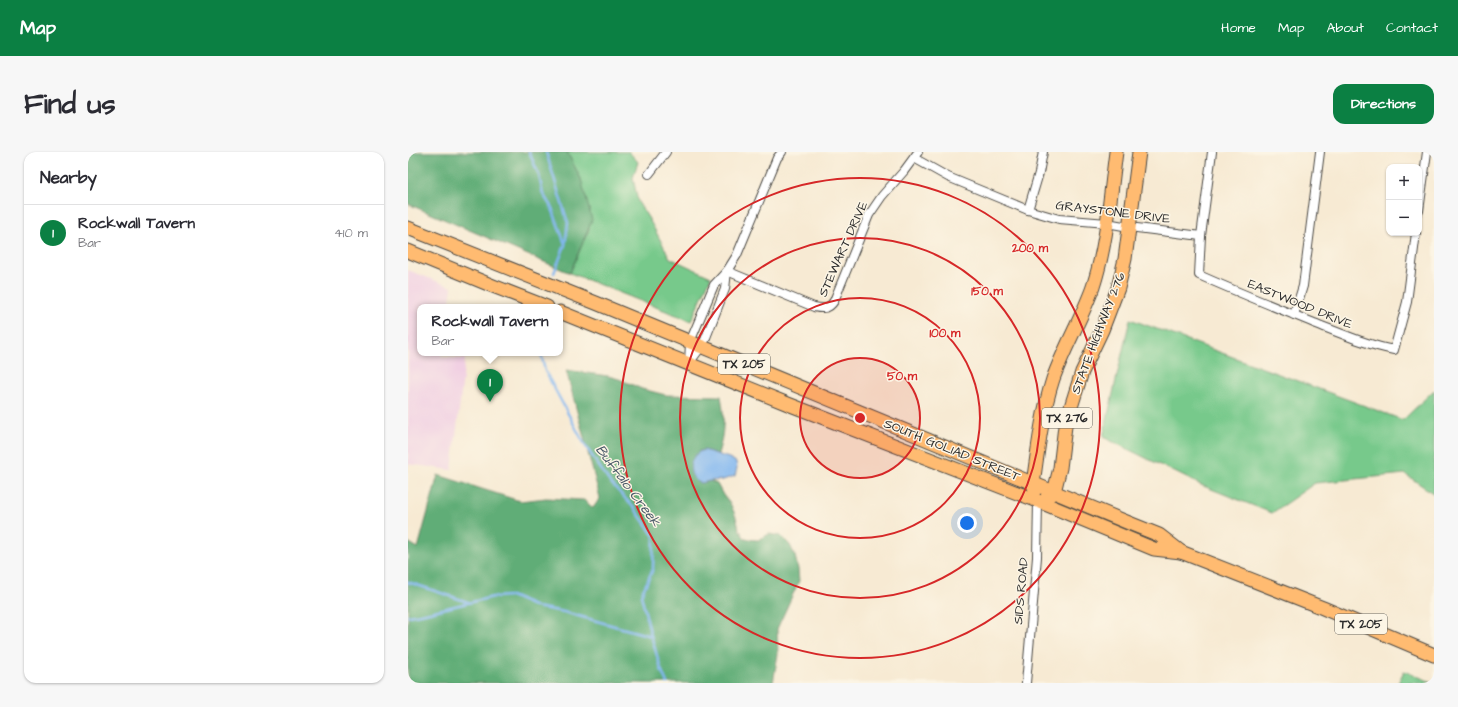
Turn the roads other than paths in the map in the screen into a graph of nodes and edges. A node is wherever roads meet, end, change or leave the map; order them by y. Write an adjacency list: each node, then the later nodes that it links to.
1 (666, 152): 10 (street)
2 (782, 152): 19 (street)
3 (1043, 152): 12 (street)
4 (1116, 152): 13 (main road, STATE HIGHWAY 276 / TX 276)
5 (1139, 152): 14 (main road, STATE HIGHWAY 276 / TX 276)
6 (1212, 152): 16 (street)
7 (1320, 152): 22 (street)
8 (1427, 152): 11 (street)
9 (916, 155): 12 (street, GRAYSTONE DRIVE); 19 (street, STEWART DRIVE)
10 (649, 174)
11 (1420, 200)
12 (1028, 210): 13 (street, GRAYSTONE DRIVE)
13 (1107, 223): 14 (street, GRAYSTONE DRIVE); 25 (main road, STATE HIGHWAY 276 / TX 276)
14 (1129, 227): 16 (street, GRAYSTONE DRIVE); 26 (main road, STATE HIGHWAY 276 / TX 276)
15 (408, 228): 23 (main road, SOUTH GOLIAD STREET / TX 205)
16 (1201, 236): 22 (street, EASTWOOD DRIVE)
17 (1416, 236): 22 (street, EASTWOOD DRIVE)
18 (408, 250): 20 (main road)
19 (727, 270): 23 (street); 23 (street)
20 (539, 304)
21 (563, 313): 24 (main road, SOUTH GOLIAD STREET / TX 205)
22 (1294, 315)
23 (696, 345): 24 (street); 25 (main road, SOUTH GOLIAD STREET / TX 205)
24 (688, 364): 27 (main road, SOUTH GOLIAD STREET / TX 205)
25 (1033, 484): 26 (main road, SOUTH GOLIAD STREET / TX 205); 27 (main road, STATE HIGHWAY 276 / TX 276)
26 (1054, 492): 27 (main road); 28 (main road, SOUTH GOLIAD STREET / TX 205)
27 (1038, 502): 28 (main road, SOUTH GOLIAD STREET / TX 205); 30 (street, SIDS ROAD)
28 (1181, 552): 29 (main road, SOUTH GOLIAD STREET / TX 205)
29 (1434, 654)
30 (1026, 683)

